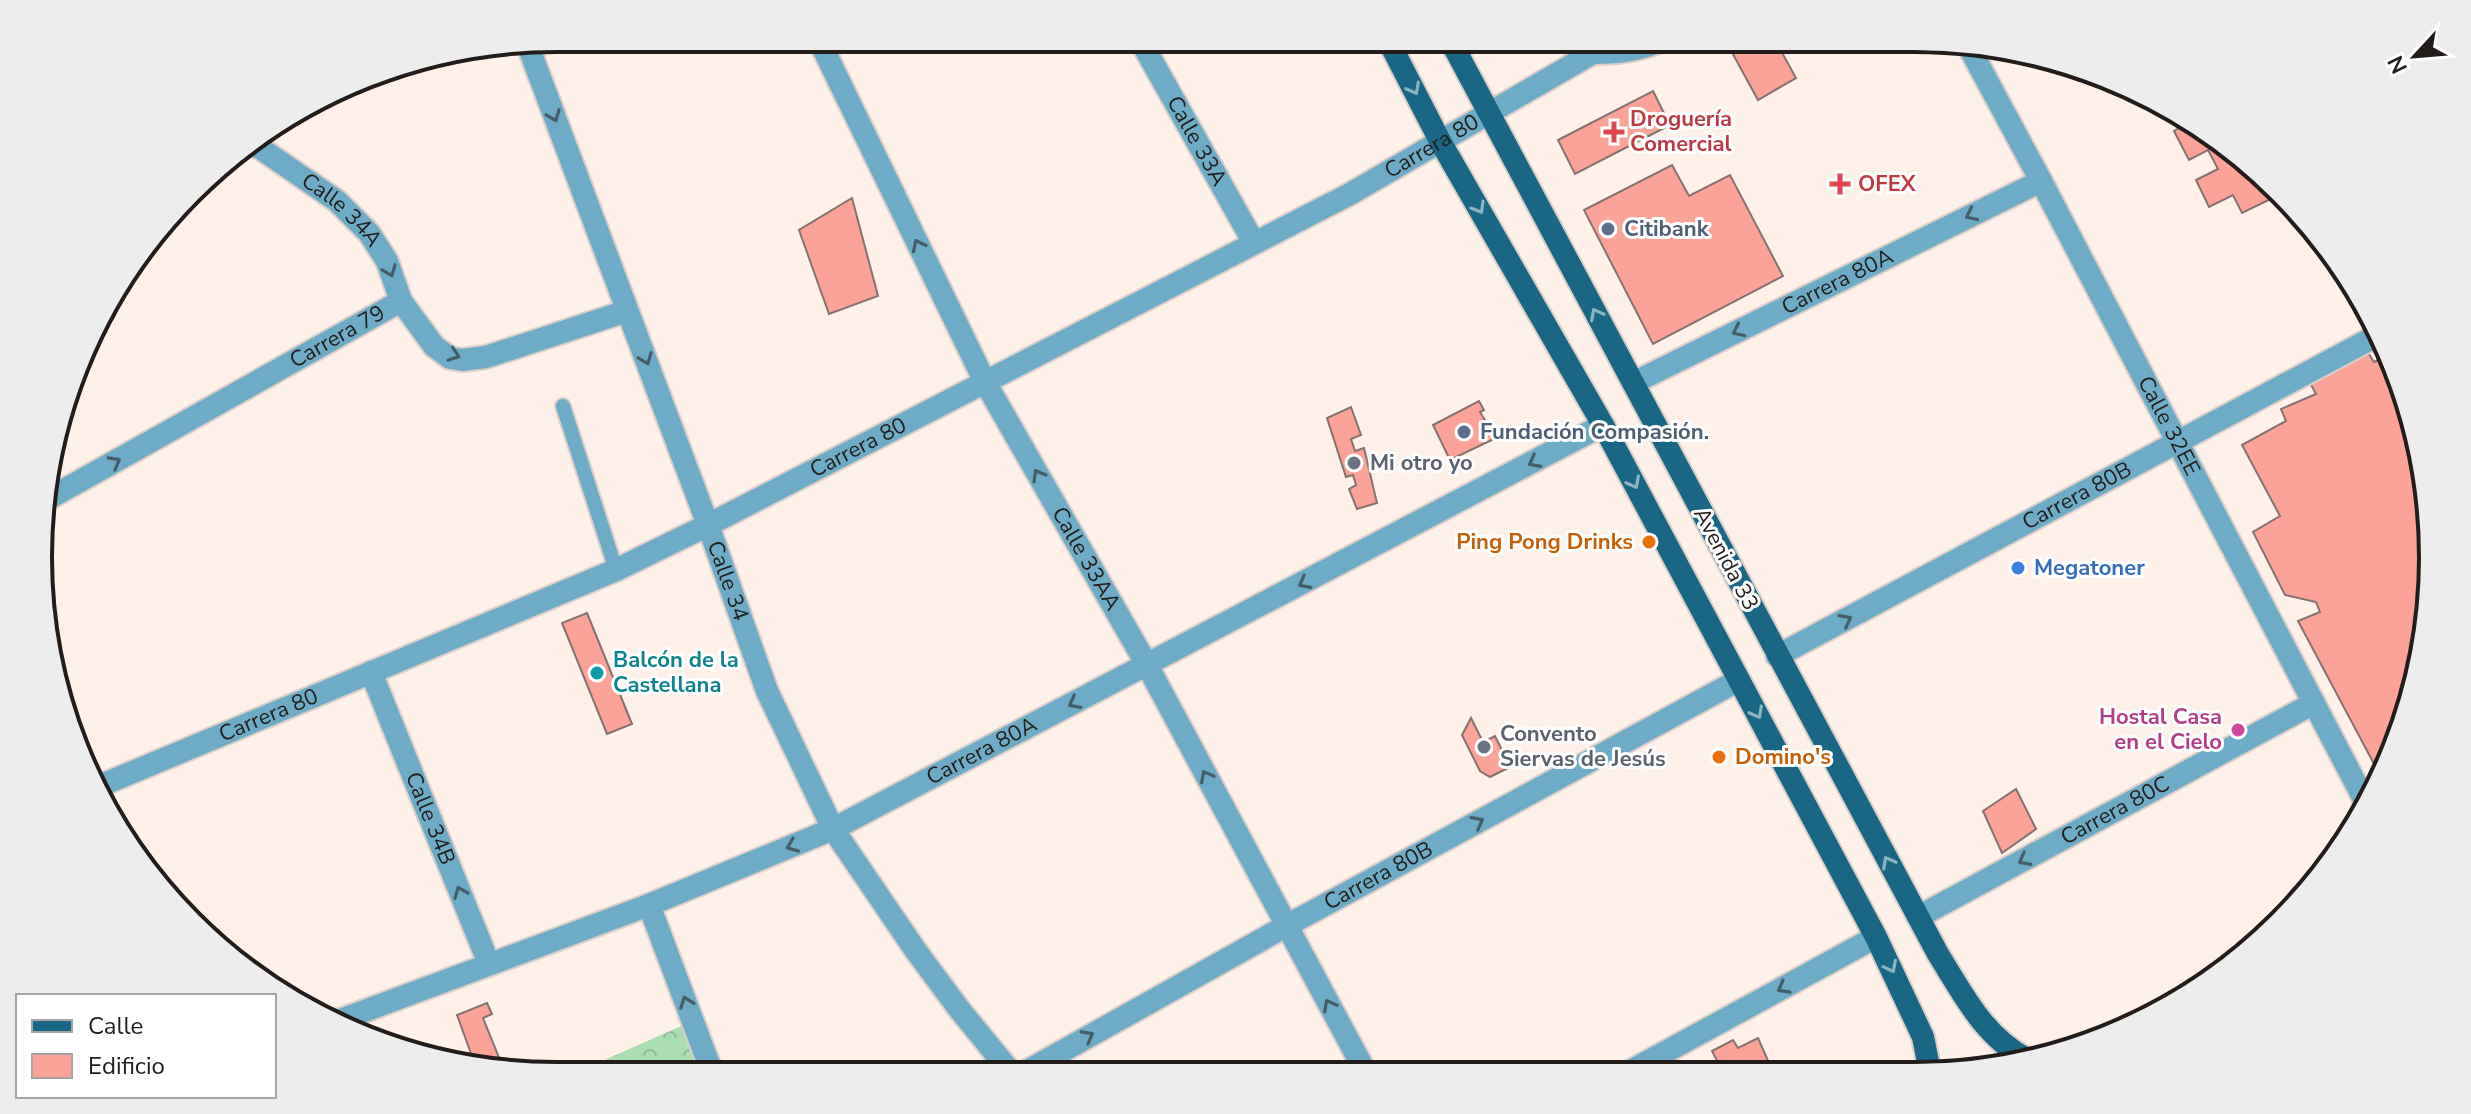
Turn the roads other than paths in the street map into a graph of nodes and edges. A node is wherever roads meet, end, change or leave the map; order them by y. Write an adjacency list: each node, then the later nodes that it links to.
1 (825, 52): 16 (street, Calle 33AA, one-way to 1)
2 (1147, 52): 12 (street, Calle 33A)
3 (1394, 52): 9 (main road, Avenida 33, one-way to 9)
4 (1456, 52): 8 (main road, Avenida 33)
5 (1587, 52): 8 (street, Carrera 80)
6 (531, 53): 14 (street, Calle 34, one-way to 14)
7 (1973, 55): 11 (street, Calle 32EE)
8 (1489, 113): 9 (street, Carrera 80); 17 (main road, Avenida 33, one-way to 8)
9 (1440, 141): 12 (street, Carrera 80); 19 (main road, Avenida 33, one-way to 19)
10 (260, 148): 13 (street, Calle 34A, one-way to 13)
11 (2041, 181): 17 (street, Carrera 80A, one-way to 17); 20 (street, Calle 32EE)
12 (1254, 243): 16 (street, Carrera 80)
13 (401, 301): 14 (street, Carrera 79, one-way to 14); 21 (street, Carrera 79, one-way to 13)
14 (627, 311): 22 (street, Calle 34, one-way to 22)
15 (2370, 340): 20 (street, Carrera 80B)
16 (985, 382): 22 (street, Carrera 80); 25 (street, Calle 33AA, one-way to 16)
17 (1633, 383): 24 (main road, Avenida 33)
18 (563, 406): 23 (lane)
19 (1603, 425): 25 (street, Carrera 80A, one-way to 25); 27 (main road, Avenida 33, one-way to 27)
20 (2178, 443): 24 (street, Carrera 80B, one-way to 20); 28 (street, Calle 32EE)
21 (56, 495)
22 (708, 525): 23 (street, Carrera 80); 31 (street, Calle 34)
23 (616, 570): 26 (street, Carrera 80)
24 (1777, 656): 33 (main road, Avenida 33, one-way to 24)
25 (1147, 665): 31 (street, Carrera 80A, one-way to 31); 34 (street, Calle 33AA, one-way to 25)
26 (371, 672): 29 (street, Carrera 80); 36 (street, Calle 34B, one-way to 26)
27 (1739, 680): 34 (street, Carrera 80B, one-way to 27); 35 (main road, Avenida 33, one-way to 35)
28 (2314, 703): 30 (street, Calle 32EE); 33 (street, Carrera 80C, one-way to 33)
29 (106, 783)
30 (2360, 792)
31 (833, 829): 32 (street, Carrera 80A, one-way to 32); 40 (street, Calle 34)
32 (649, 905): 36 (street, Carrera 80A); 39 (street, one-way to 32)
33 (1918, 917): 38 (main road, Avenida 33)
34 (1286, 926): 41 (street, Carrera 80B, one-way to 34); 42 (street, Calle 33AA, one-way to 34)
35 (1876, 937): 43 (street, one-way to 43); 44 (main road, Avenida 33, one-way to 44)
36 (489, 964): 37 (street, Carrera 80A)
37 (349, 1017)
38 (2013, 1052)
39 (708, 1062)
40 (1002, 1062)
41 (1043, 1062)
42 (1360, 1062)
43 (1647, 1062)
44 (1928, 1062)

